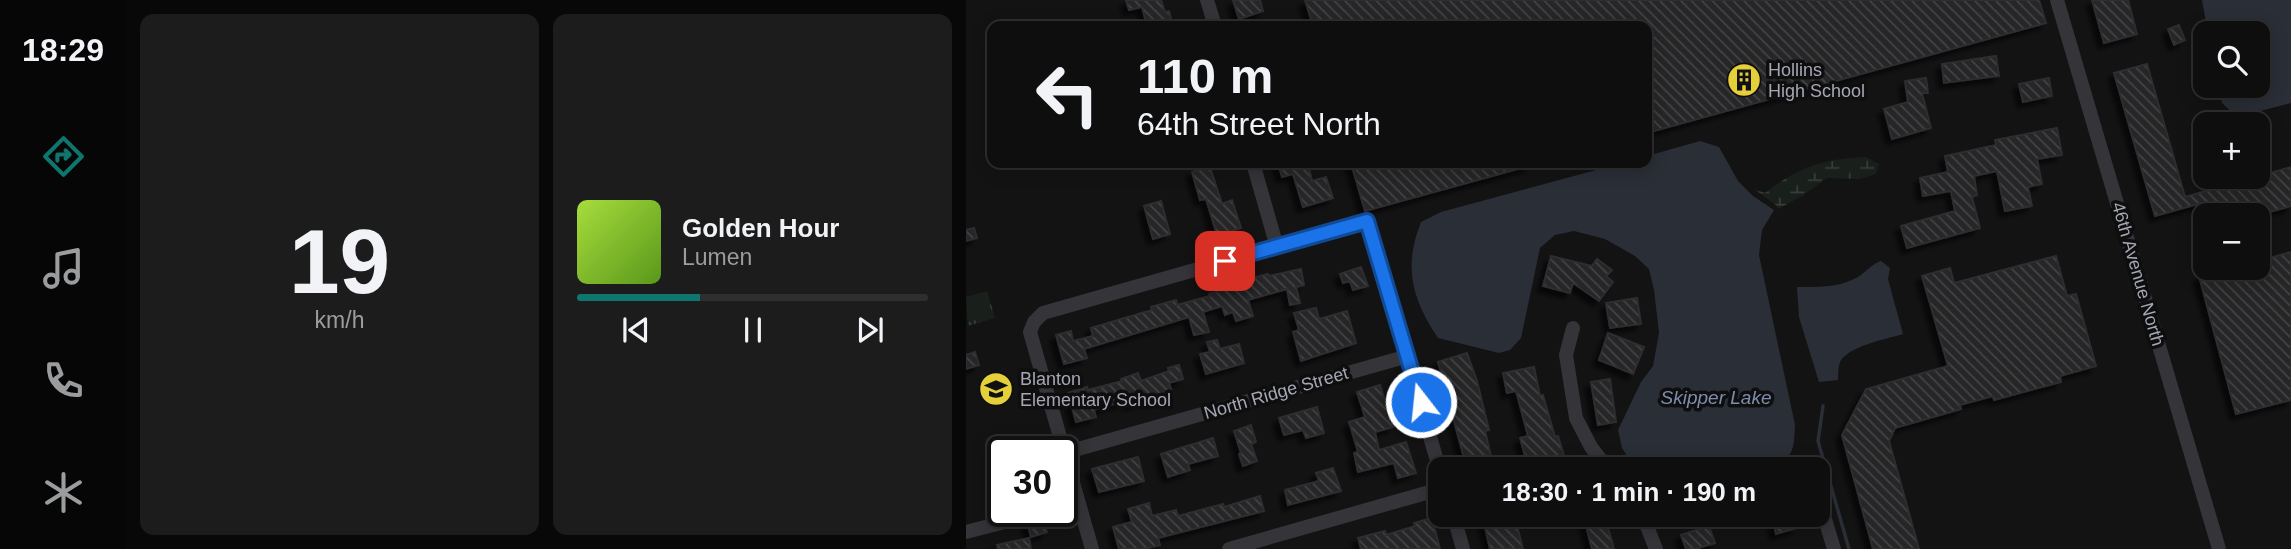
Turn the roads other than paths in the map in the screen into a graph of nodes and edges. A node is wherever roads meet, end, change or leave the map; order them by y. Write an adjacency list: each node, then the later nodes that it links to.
1 (1207, 0): 3 (street)
2 (2057, 0): 24 (street, 46th Avenue North)
3 (1213, 21)
4 (1255, 168): 5 (street)
5 (1277, 247): 7 (street); 8 (street)
6 (1573, 328): 11 (street)
7 (1408, 356): 9 (street, North Ridge Street); 10 (street)
8 (1059, 436)
9 (1078, 449)
10 (1436, 457)
11 (1599, 457)
12 (1428, 492): 20 (street)
13 (1078, 501): 19 (street)
14 (987, 527): 18 (street)
15 (1457, 527): 21 (street)
16 (1647, 527): 22 (street)
17 (1827, 527): 23 (street)
18 (966, 532)
19 (1092, 549)
20 (1229, 549)
21 (1463, 549)
22 (1656, 549)
23 (1834, 549)
24 (2219, 549)

